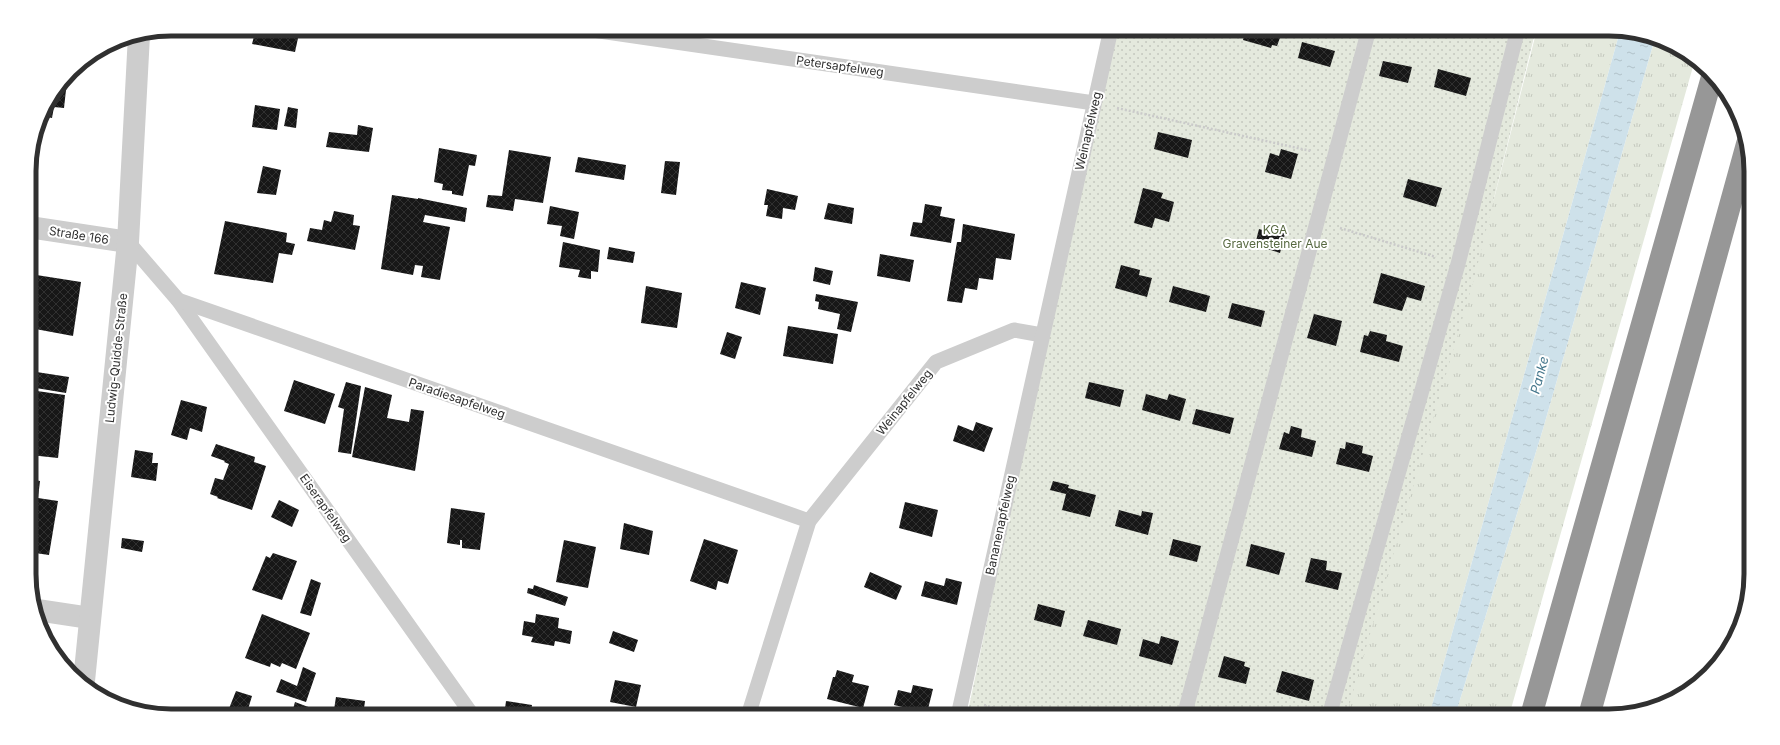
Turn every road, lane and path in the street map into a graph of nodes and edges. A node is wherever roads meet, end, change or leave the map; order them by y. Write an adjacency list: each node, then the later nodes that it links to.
1 (633, 36): 7 (lane, Petersapfelweg)
2 (1109, 36): 7 (lane, Weinapfelweg)
3 (1367, 36): 8 (lane)
4 (1516, 36): 13 (lane)
5 (139, 40): 12 (street, Ludwig-Quidde-Straße)
6 (1711, 82): 27 (highway)
7 (1094, 104): 8 (path); 15 (lane, Weinapfelweg)
8 (1335, 156): 10 (lane)
9 (1743, 158): 28 (highway)
10 (1318, 222): 13 (path); 25 (lane)
11 (36, 228): 12 (street, Straße 166)
12 (128, 242): 14 (lane, Paradiesapfelweg); 18 (street, Ludwig-Quidde-Straße)
13 (1458, 264): 26 (lane)
14 (178, 300): 16 (lane, Paradiesapfelweg); 21 (lane, Eiserapfelweg)
15 (1042, 335): 16 (lane, Weinapfelweg); 20 (lane, Bananenapfelweg)
16 (809, 521): 22 (lane, Weinapfelweg)
17 (41, 611): 18 (street)
18 (90, 618): 19 (street, Ludwig-Quidde-Straße)
19 (84, 678)
20 (962, 699): 23 (lane, Bananenapfelweg); 24 (path)
21 (469, 709)
22 (750, 709)
23 (960, 709)
24 (997, 709)
25 (1186, 709)
26 (1331, 709)
27 (1533, 709)
28 (1591, 709)

